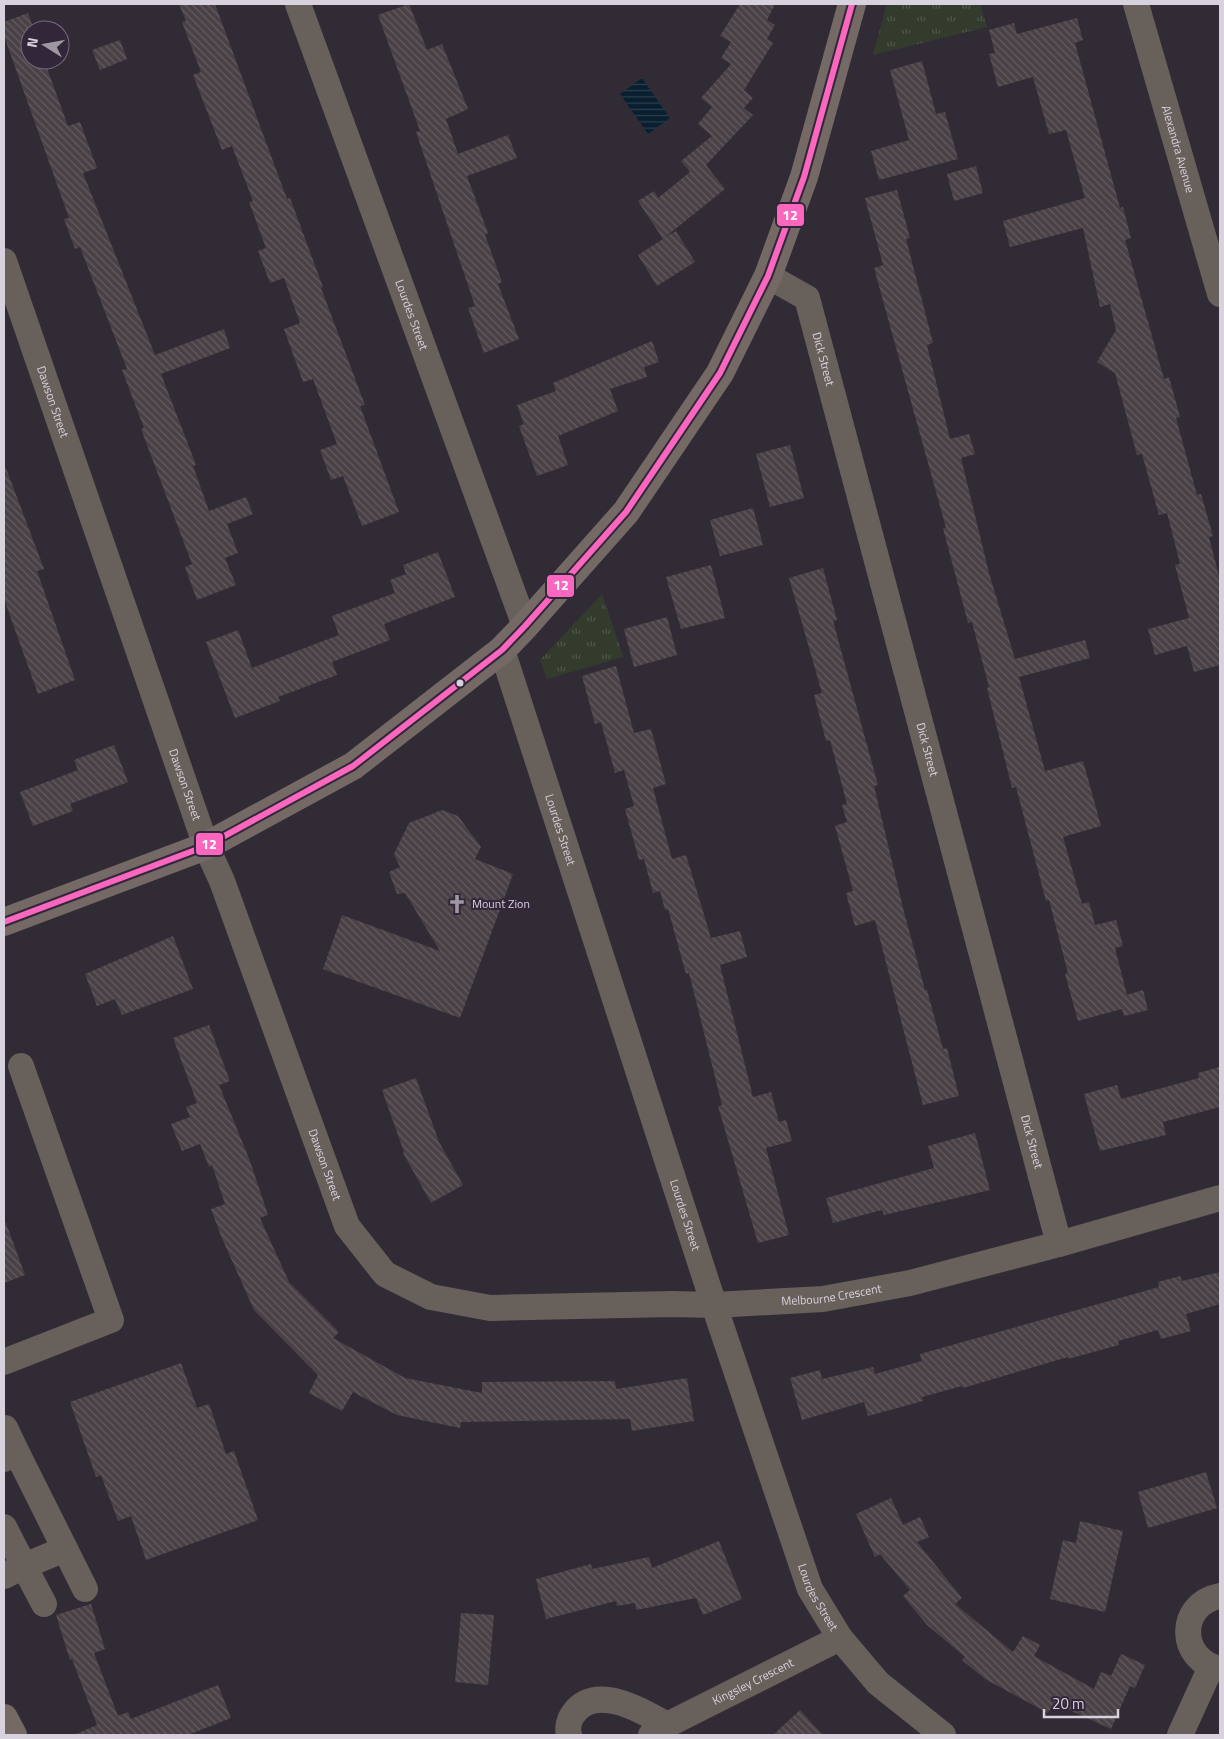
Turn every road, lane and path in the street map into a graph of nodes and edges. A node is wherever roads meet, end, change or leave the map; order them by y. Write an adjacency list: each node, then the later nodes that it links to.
1 (298, 4): 8 (street, Lourdes Street)
2 (852, 4): 6 (main road)
3 (1136, 4): 4 (street, Alexandra Avenue)
4 (1211, 222): 7 (street, Alexandra Avenue)
5 (4, 261): 10 (street, Dawson Street)
6 (768, 276): 8 (main road); 14 (street, Dick Street)
7 (1220, 294)
8 (525, 626): 9 (main road)
9 (502, 650): 10 (main road); 16 (street, Lourdes Street)
10 (206, 846): 11 (main road); 15 (street, Dawson Street)
11 (4, 922)
12 (20, 1066): 17 (street)
13 (1220, 1198): 14 (street, Melbourne Crescent)
14 (1059, 1244): 16 (street, Melbourne Crescent)
15 (431, 1297): 16 (street, Melbourne Crescent)
16 (714, 1305): 26 (street, Lourdes Street)
17 (4, 1362)
18 (4, 1428): 19 (street)
19 (11, 1456): 21 (street)
20 (4, 1527): 22 (street)
21 (65, 1548): 22 (street); 23 (street)
22 (14, 1571): 25 (street)
23 (85, 1589)
24 (1220, 1596): 27 (street)
25 (44, 1604)
26 (840, 1638): 29 (street, Kingsley Crescent); 32 (street, Lourdes Street)
27 (1215, 1668): 33 (street)
28 (4, 1718): 30 (main road)
29 (659, 1730): 31 (street, Kingsley Crescent)
30 (13, 1735)
31 (568, 1735)
32 (943, 1735)
33 (1180, 1735)

